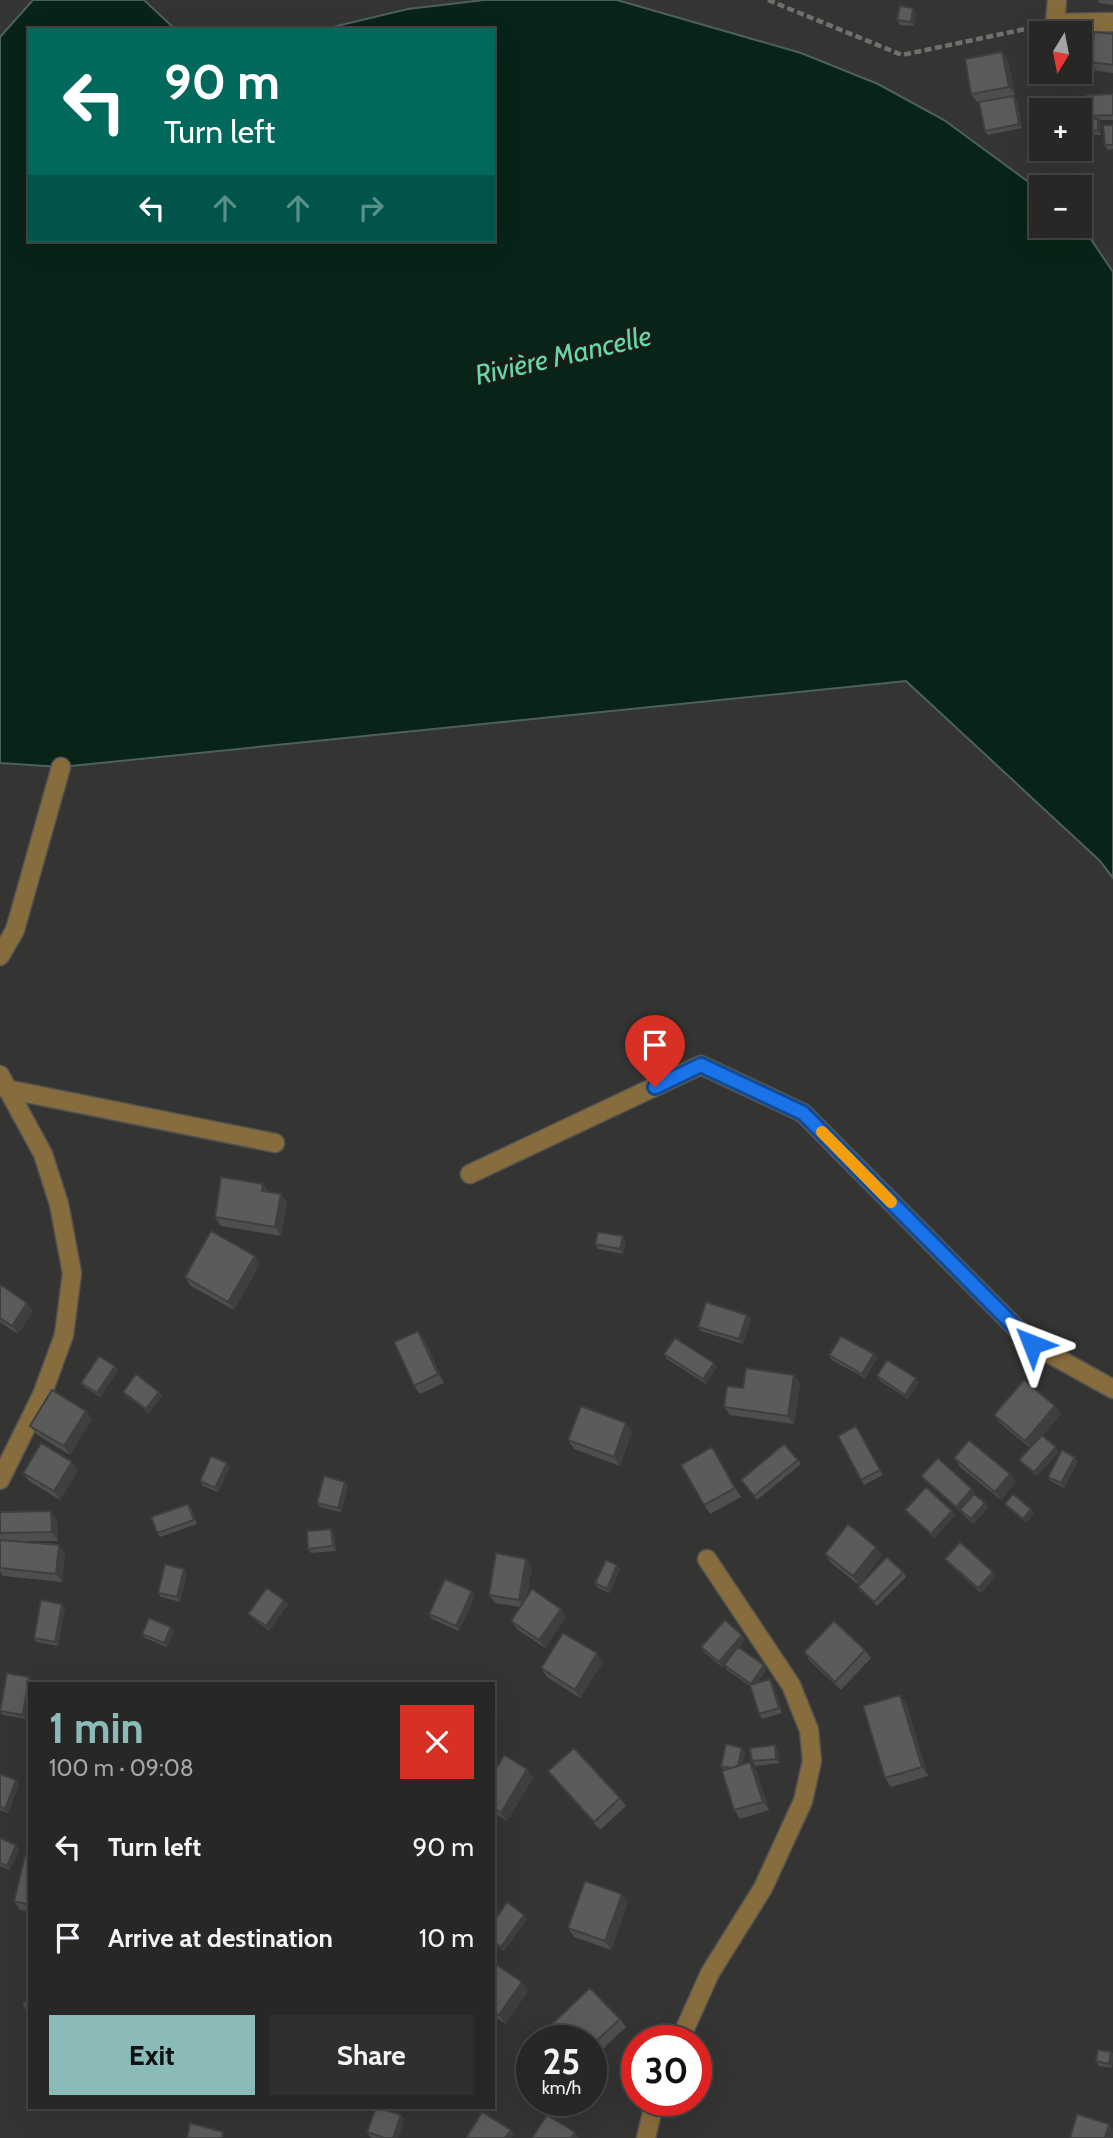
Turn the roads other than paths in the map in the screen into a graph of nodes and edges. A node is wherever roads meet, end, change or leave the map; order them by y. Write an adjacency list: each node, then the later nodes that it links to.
1 (1057, 0): 2 (street)
2 (1113, 22)
3 (61, 767): 4 (street)
4 (0, 956)
5 (3, 1082): 6 (street); 9 (street)
6 (275, 1143)
7 (470, 1174): 8 (street)
8 (1113, 1389)
9 (0, 1480)
10 (707, 1559): 11 (street)
11 (687, 2025)
12 (652, 2116): 13 (street)
13 (649, 2137)

